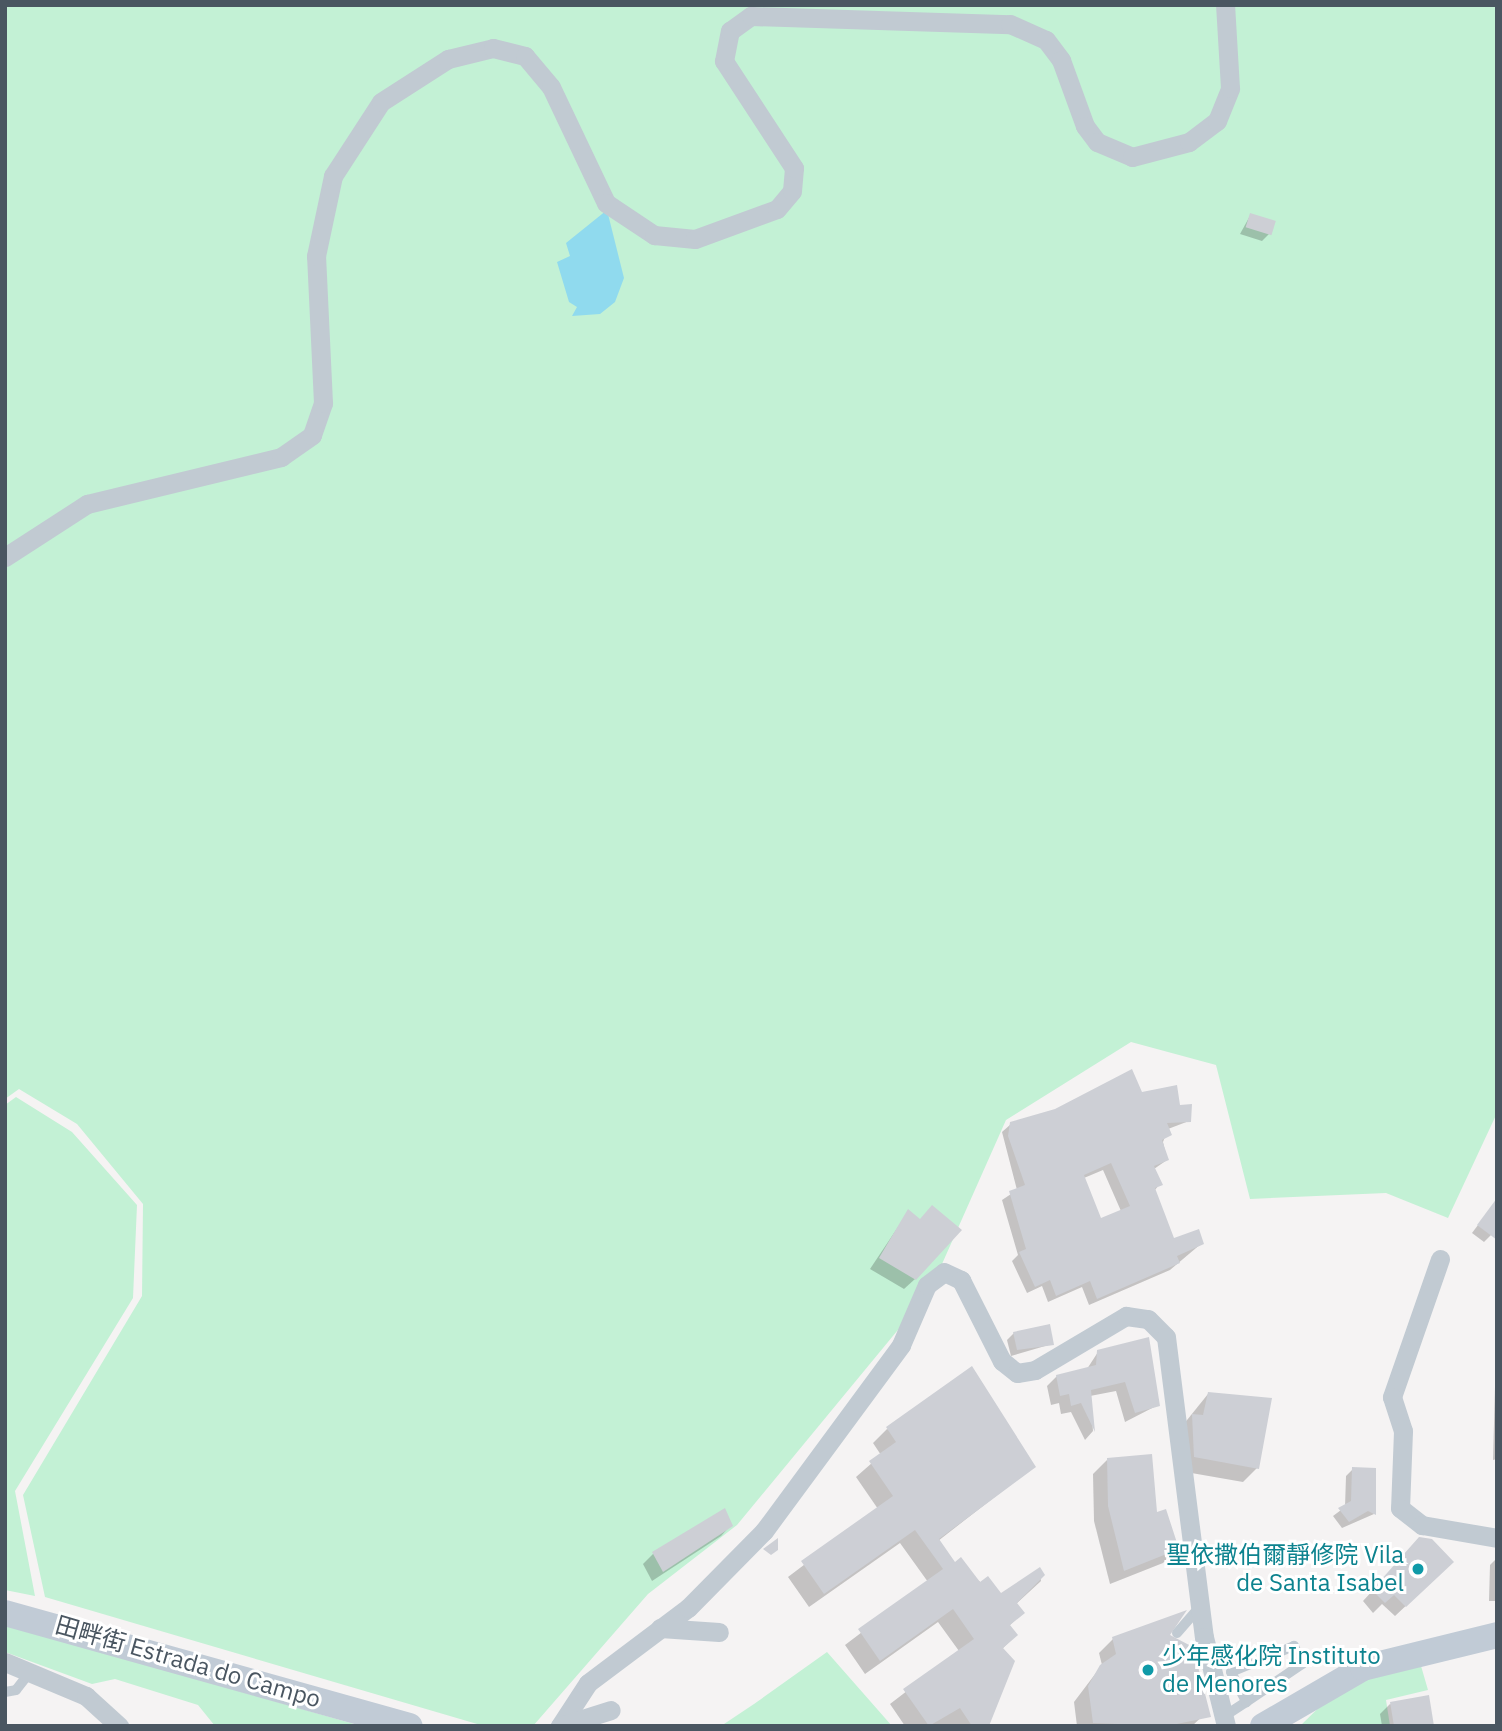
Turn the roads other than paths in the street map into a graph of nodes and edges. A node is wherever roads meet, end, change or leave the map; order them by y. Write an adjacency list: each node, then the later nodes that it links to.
1 (1225, 5): 2 (street)
2 (5, 557)
3 (1440, 1259): 4 (street)
4 (1497, 1538)
5 (5, 1613): 16 (main road, 田畔街 Estrada do Campo)
6 (660, 1628): 7 (street); 14 (street); 17 (street)
7 (719, 1632)
8 (1497, 1635): 18 (main road)
9 (5, 1662): 10 (street)
10 (31, 1671): 11 (lane); 15 (street)
11 (5, 1692)
12 (1246, 1702): 12 (lane); 14 (lane)
13 (611, 1710): 17 (street)
14 (1225, 1721)
15 (119, 1726)
16 (409, 1726)
17 (560, 1726)
18 (1263, 1726)

